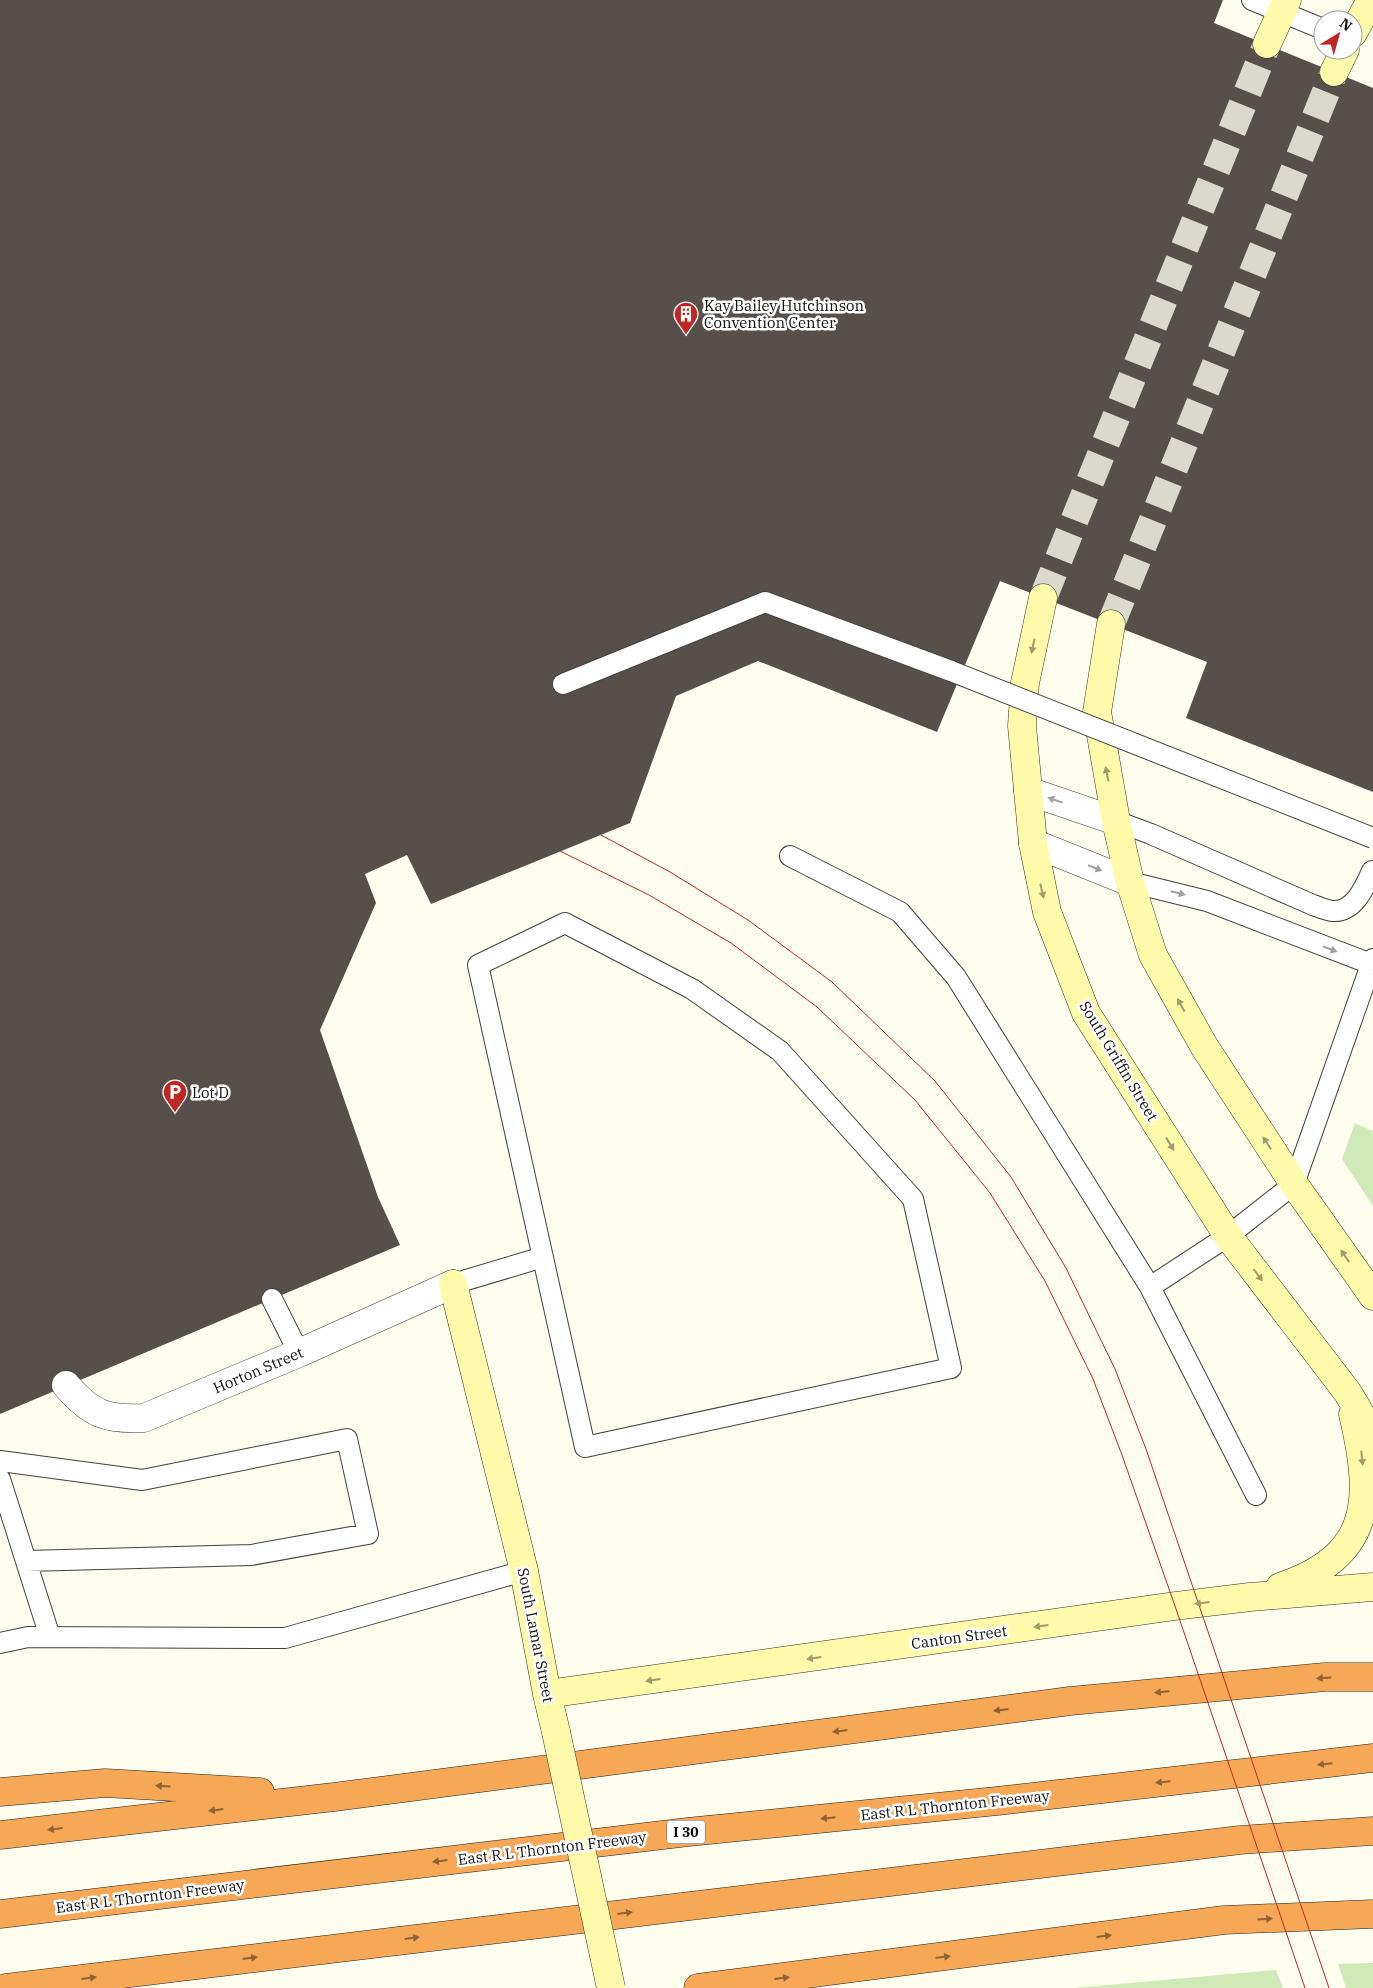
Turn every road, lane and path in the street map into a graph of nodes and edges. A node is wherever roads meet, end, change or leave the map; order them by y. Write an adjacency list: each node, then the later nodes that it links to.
1 (1252, 0): 3 (lane)
2 (1371, 0): 4 (main road)
3 (1284, 6): 5 (lane); 6 (main road)
4 (1363, 15)
5 (1313, 23)
6 (1267, 44)
7 (1043, 598): 10 (main road, South Griffin Street, one-way to 10)
8 (1110, 624): 11 (main road, one-way to 8)
9 (563, 684): 12 (lane, bridge)
10 (1028, 791): 11 (street, one-way to 10); 13 (main road, South Griffin Street)
11 (1116, 821): 15 (lane); 16 (main road)
12 (1373, 838)
13 (1033, 844): 16 (street, one-way to 16); 19 (main road, South Griffin Street, one-way to 19)
14 (790, 856): 22 (lane)
15 (1372, 871)
16 (1130, 882): 17 (lane, one-way to 17); 18 (main road, one-way to 16)
17 (1372, 962): 18 (lane)
18 (1294, 1184): 19 (lane); 23 (main road, one-way to 18)
19 (1228, 1236): 22 (lane); 27 (main road, South Griffin Street, one-way to 27)
20 (543, 1257): 20 (lane); 21 (lane)
21 (453, 1284): 25 (street, Horton Street); 33 (main road, South Lamar Street)
22 (1150, 1287): 31 (lane)
23 (1373, 1296)
24 (272, 1299): 25 (lane)
25 (299, 1353): 26 (street, Horton Street)
26 (66, 1385)
27 (1348, 1393): 28 (main road, South Griffin Street); 35 (main road, one-way to 35)
28 (1373, 1435)
29 (0, 1461): 32 (lane)
30 (0, 1479): 32 (lane)
31 (1256, 1495)
32 (26, 1561): 36 (lane)
33 (524, 1571): 36 (lane); 39 (main road, South Lamar Street)
34 (1373, 1587): 35 (main road, Canton Street)
35 (1250, 1597): 39 (main road, Canton Street, one-way to 39)
36 (50, 1637): 37 (lane)
37 (0, 1643)
38 (1373, 1677): 42 (highway, one-way to 42)
39 (547, 1694): 48 (main road, South Lamar Street, bridge)
40 (1373, 1758): 45 (highway, East R L Thornton Freeway / I 30, one-way to 45)
41 (0, 1792): 42 (highway, one-way to 41)
42 (334, 1797): 44 (highway, one-way to 44)
43 (1373, 1831): 47 (highway, one-way to 43)
44 (0, 1835)
45 (0, 1914)
46 (1373, 1914): 49 (highway, one-way to 46)
47 (6, 1988)
48 (611, 1988)
49 (698, 1988)

